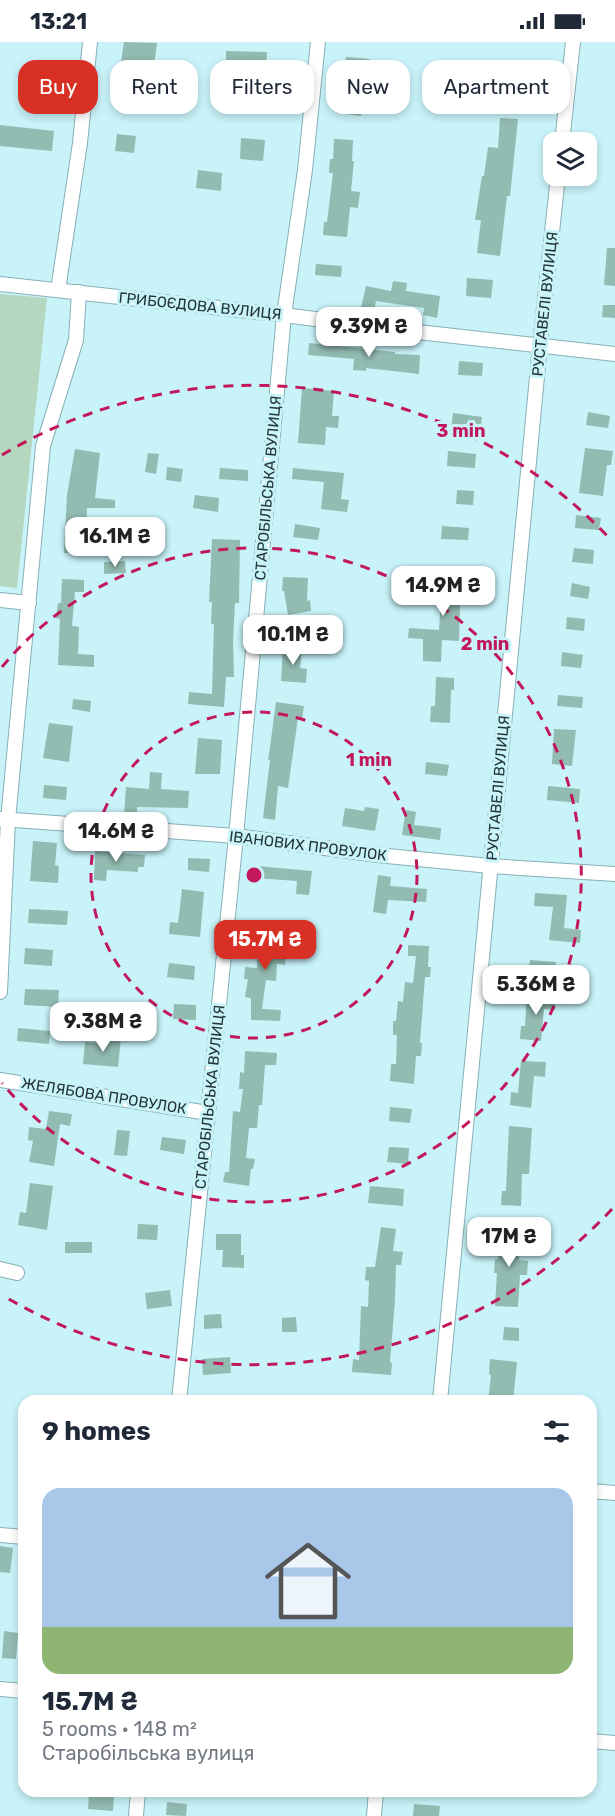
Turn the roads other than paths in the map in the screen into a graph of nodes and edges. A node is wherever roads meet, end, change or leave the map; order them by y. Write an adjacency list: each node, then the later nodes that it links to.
1 (90, 42): 7 (street)
2 (318, 42): 9 (street, СТАРОБІЛЬСЬКА ВУЛИЦЯ)
3 (573, 42): 4 (street)
4 (563, 132)
5 (557, 186): 10 (street, РУСТАВЕЛІ ВУЛИЦЯ)
6 (0, 284): 7 (street, ГРИБОЄДОВА ВУЛИЦЯ)
7 (58, 290): 8 (street, ГРИБОЄДОВА ВУЛИЦЯ)
8 (79, 292): 9 (street, ГРИБОЄДОВА ВУЛИЦЯ); 13 (street)
9 (284, 315): 10 (street, ГРИБОЄДОВА ВУЛИЦЯ); 15 (street, СТАРОБІЛЬСЬКА ВУЛИЦЯ)
10 (540, 345): 11 (street, ГРИБОЄДОВА ВУЛИЦЯ); 16 (street, РУСТАВЕЛІ ВУЛИЦЯ)
11 (615, 354)
12 (0, 600): 13 (street)
13 (29, 603): 14 (street)
14 (4, 819): 15 (street, ІВАНОВИХ ПРОВУЛОК); 18 (street)
15 (236, 836): 16 (street, ІВАНОВИХ ПРОВУЛОК); 20 (street, СТАРОБІЛЬСЬКА ВУЛИЦЯ)
16 (490, 866): 17 (street, ІВАНОВИХ ПРОВУЛОК); 24 (street, РУСТАВЕЛІ ВУЛИЦЯ)
17 (615, 874)
18 (0, 992)
19 (0, 1080): 20 (street, ЖЕЛЯБОВА ПРОВУЛОК)
20 (208, 1113): 23 (street, СТАРОБІЛЬСЬКА ВУЛИЦЯ)
21 (0, 1269): 22 (street)
22 (17, 1273)
23 (179, 1395)
24 (441, 1395)
25 (597, 1492): 26 (street)
26 (615, 1493)
27 (0, 1534): 28 (street)
28 (18, 1536)
29 (0, 1689): 30 (street)
30 (18, 1690)
31 (597, 1742): 32 (street)
32 (615, 1743)
33 (138, 1797): 35 (street)
34 (376, 1797): 36 (street)
35 (136, 1816)
36 (374, 1816)

